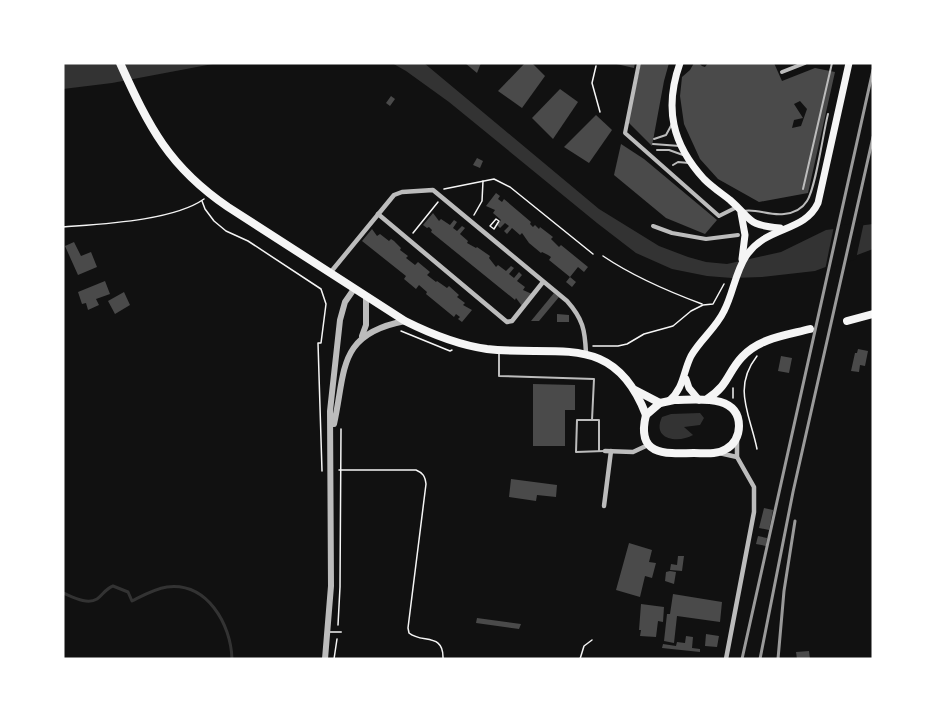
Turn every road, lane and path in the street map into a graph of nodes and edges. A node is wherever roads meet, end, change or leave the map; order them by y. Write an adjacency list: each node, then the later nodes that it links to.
1 (120, 63): 22 (main road)
2 (639, 63): 25 (street)
3 (680, 63): 11 (main road)
4 (805, 63): 8 (street)
5 (832, 63): 20 (lane)
6 (847, 64): 30 (main road)
7 (596, 66): 9 (path)
8 (782, 72)
9 (600, 112)
10 (828, 114): 25 (lane)
11 (673, 121): 12 (lane); 14 (main road)
12 (654, 139)
13 (653, 144): 14 (lane)
14 (682, 147): 16 (main road)
15 (657, 150): 16 (lane)
16 (688, 157): 18 (main road)
17 (673, 165): 18 (lane)
18 (694, 166): 25 (main road)
19 (483, 180): 21 (path); 27 (path); 34 (path)
20 (803, 189)
21 (433, 190): 23 (street); 26 (street)
22 (210, 195): 24 (path); 36 (main road)
23 (442, 198): 27 (street); 32 (path)
24 (202, 201): 29 (path); 70 (path)
25 (739, 209): 30 (main road); 33 (main road)
26 (378, 214): 32 (street); 36 (street)
27 (470, 221): 37 (street)
28 (653, 226): 31 (street)
29 (63, 227)
30 (783, 228): 33 (main road)
31 (738, 235)
32 (408, 239): 37 (street)
33 (745, 253): 52 (main road)
34 (593, 254)
35 (603, 256): 41 (path)
36 (330, 273): 38 (main road)
37 (543, 282): 49 (street)
38 (354, 289): 39 (main road); 62 (street)
39 (366, 297): 43 (main road); 47 (street)
40 (718, 298): 41 (path)
41 (703, 304): 49 (path)
42 (873, 314): 44 (main road)
43 (405, 321): 47 (street); 50 (main road)
44 (847, 321)
45 (810, 329): 53 (main road)
46 (398, 330): 48 (path)
47 (361, 339): 62 (street)
48 (454, 349)
49 (586, 349): 50 (main road); 54 (main road)
50 (500, 350): 60 (lane)
51 (758, 353): 65 (path)
52 (686, 376): 55 (main road); 56 (main road)
53 (726, 384): 55 (main road); 58 (main road)
54 (634, 389): 57 (main road); 59 (main road)
55 (703, 400): 56 (main road); 58 (main road)
56 (669, 401): 57 (main road)
57 (660, 403): 59 (main road)
58 (729, 406): 63 (main road)
59 (646, 415): 64 (main road)
60 (592, 420): 66 (lane); 66 (lane)
61 (341, 427): 76 (path)
62 (331, 434): 72 (street)
63 (737, 435): 68 (main road); 69 (street)
64 (648, 445): 67 (street); 68 (main road)
65 (757, 449)
66 (602, 451): 67 (street)
67 (611, 451): 71 (street)
68 (718, 453): 69 (street)
69 (737, 457): 78 (street)
70 (321, 471)
71 (604, 506)
72 (328, 632): 73 (lane); 75 (street)
73 (341, 632)
74 (592, 640): 77 (path)
75 (325, 659)
76 (443, 659)
77 (580, 659)
78 (726, 659)

